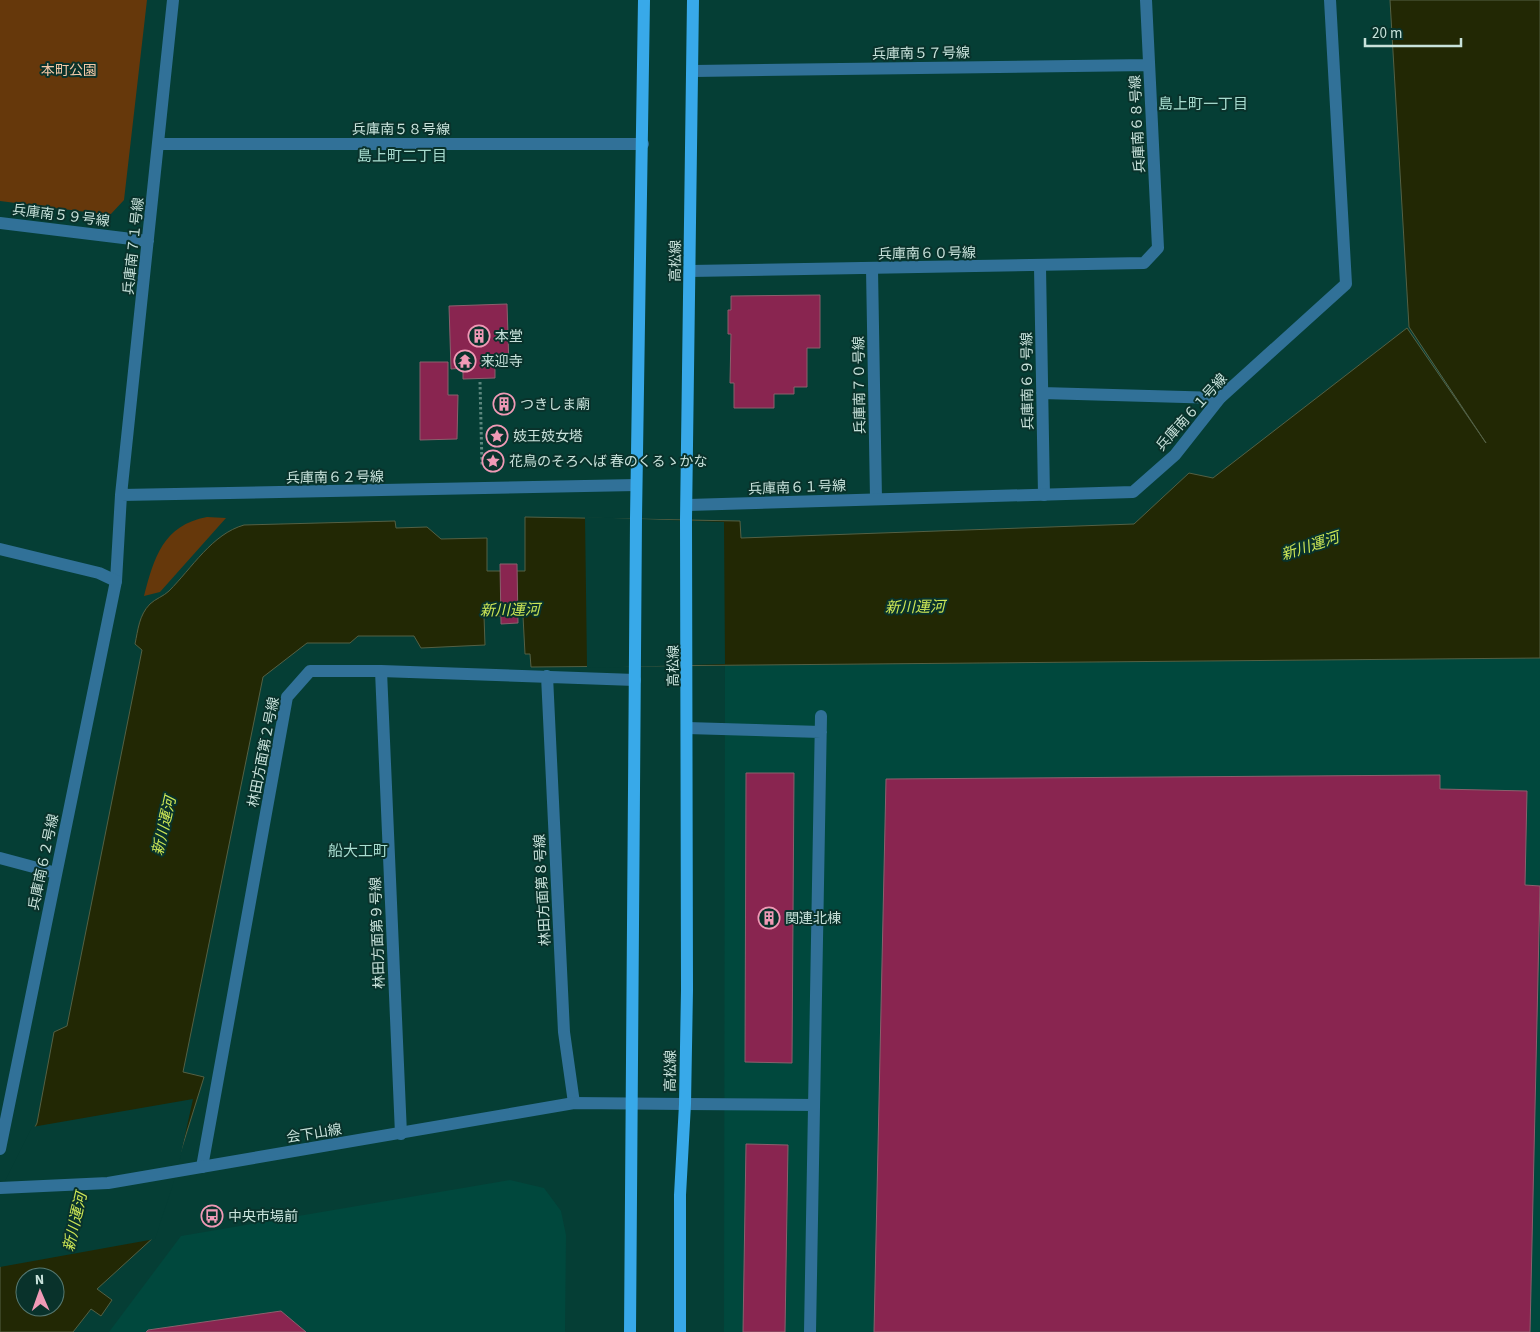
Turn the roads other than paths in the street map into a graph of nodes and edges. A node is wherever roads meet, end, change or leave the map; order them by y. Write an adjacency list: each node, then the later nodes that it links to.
1 (174, 0): 8 (street, 兵庫南７１号線)
2 (644, 0): 9 (main road)
3 (693, 0): 7 (main road, 高松線)
4 (1146, 0): 6 (street, 兵庫南６８号線)
5 (1330, 0): 17 (street, 兵庫南６１号線)
6 (1149, 66): 7 (street, 兵庫南５７号線); 12 (street, 兵庫南６８号線)
7 (694, 71): 15 (main road, 高松線)
8 (159, 144): 9 (street, 兵庫南５８号線); 11 (street, 兵庫南７１号線)
9 (643, 144): 18 (main road)
10 (0, 223): 11 (street, 兵庫南５９号線)
11 (148, 241): 20 (street, 兵庫南７１号線)
12 (1158, 248): 13 (street, 兵庫南６０号線)
13 (1040, 267): 14 (street, 兵庫南６０号線); 16 (street, 兵庫南６９号線)
14 (872, 269): 15 (street, 兵庫南６０号線); 21 (street, 兵庫南７０号線)
15 (690, 271): 22 (main road, 高松線)
16 (1042, 393): 17 (street); 19 (street, 兵庫南６９号線)
17 (1220, 398): 19 (street, 兵庫南６１号線)
18 (636, 486): 20 (street, 兵庫南６２号線); 27 (main road)
19 (1044, 495): 21 (street, 兵庫南６１号線)
20 (121, 496): 24 (street, 兵庫南６２号線)
21 (876, 500): 22 (street, 兵庫南６１号線)
22 (688, 505): 29 (main road, 高松線)
23 (0, 549): 24 (street)
24 (116, 581): 32 (street, 兵庫南６２号線)
25 (381, 671): 26 (street, 林田方面第２号線); 37 (street, 林田方面第９号線); 39 (street, 林田方面第２号線)
26 (547, 676): 27 (street, 林田方面第２号線); 33 (street, 林田方面第８号線)
27 (635, 680): 34 (main road)
28 (821, 716): 30 (street)
29 (687, 728): 30 (street); 35 (main road, 高松線)
30 (821, 732): 36 (street)
31 (0, 858): 32 (street)
32 (56, 873): 38 (street, 兵庫南６２号線)
33 (574, 1103): 34 (street, 会下山線); 37 (street, 会下山線)
34 (631, 1103): 35 (street, 会下山線); 41 (main road)
35 (685, 1104): 36 (street, 会下山線); 42 (main road, 高松線)
36 (814, 1105): 43 (street)
37 (401, 1134): 39 (street, 会下山線)
38 (0, 1149)
39 (202, 1167): 40 (street, 会下山線)
40 (1, 1188)
41 (630, 1332)
42 (680, 1332)
43 (810, 1332)

